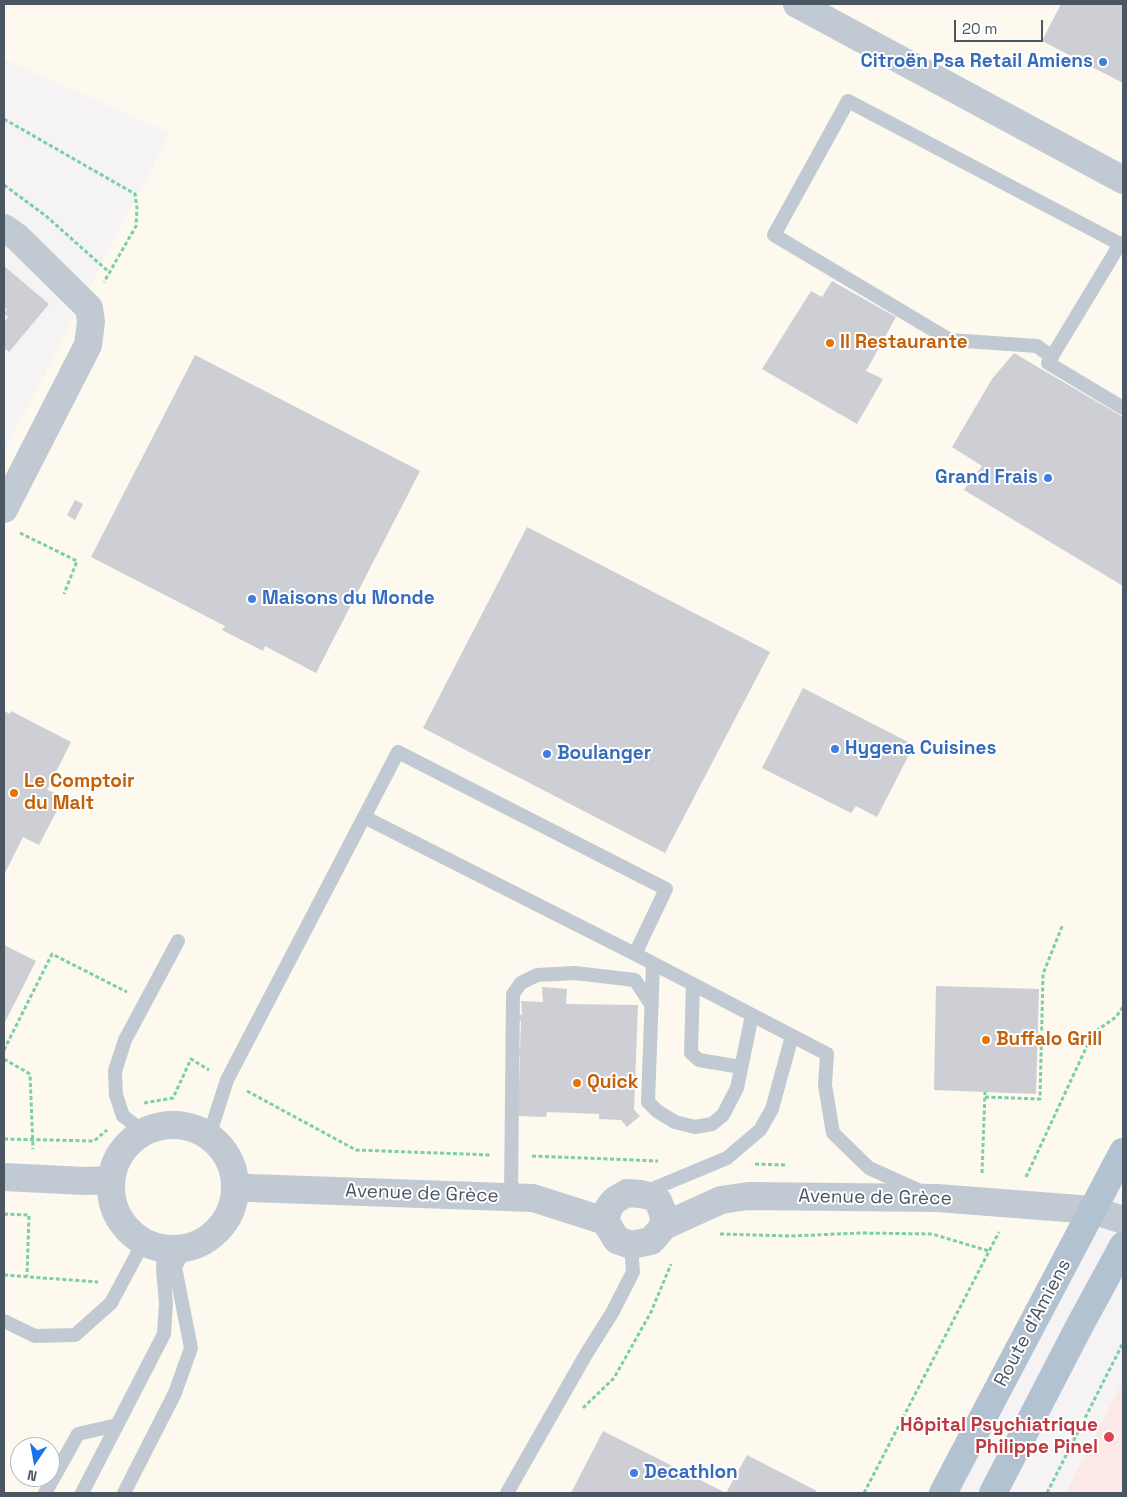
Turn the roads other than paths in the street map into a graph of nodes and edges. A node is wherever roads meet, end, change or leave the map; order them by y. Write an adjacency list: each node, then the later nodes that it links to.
1 (797, 4): 2 (street)
2 (1123, 180)
3 (4, 228): 7 (street)
4 (1122, 244): 5 (lane); 5 (lane)
5 (1052, 357): 6 (lane)
6 (1123, 408)
7 (8, 519)
8 (364, 817): 10 (lane); 10 (lane); 18 (lane)
9 (178, 941): 17 (lane)
10 (635, 954): 11 (lane)
11 (653, 964): 12 (lane); 13 (lane)
12 (692, 984): 14 (lane); 16 (lane)
13 (652, 1006): 16 (lane); 23 (lane)
14 (752, 1015): 15 (lane); 16 (lane)
15 (792, 1036): 24 (lane); 25 (lane)
16 (741, 1067)
17 (143, 1131): 18 (street); 21 (street)
18 (209, 1136): 22 (street)
19 (1123, 1152): 26 (main road, Route d'Amiens)
20 (4, 1177): 21 (street)
21 (110, 1180): 31 (street)
22 (236, 1186): 23 (street, Avenue de Grèce); 31 (street)
23 (522, 1198): 27 (street, Avenue de Grèce)
24 (937, 1198): 25 (street, Avenue de Grèce); 26 (street, Avenue de Grèce)
25 (654, 1207): 27 (street); 29 (street)
26 (1092, 1210): 28 (street, Avenue de Grèce); 38 (main road, Route d'Amiens)
27 (610, 1211): 29 (street)
28 (1123, 1220)
29 (631, 1245): 37 (lane)
30 (1123, 1246): 39 (main road)
31 (164, 1247): 32 (lane); 33 (lane); 36 (lane)
32 (4, 1321)
33 (117, 1425): 34 (lane); 35 (lane)
34 (45, 1493)
35 (82, 1493)
36 (124, 1493)
37 (507, 1493)
38 (943, 1493)
39 (993, 1493)

